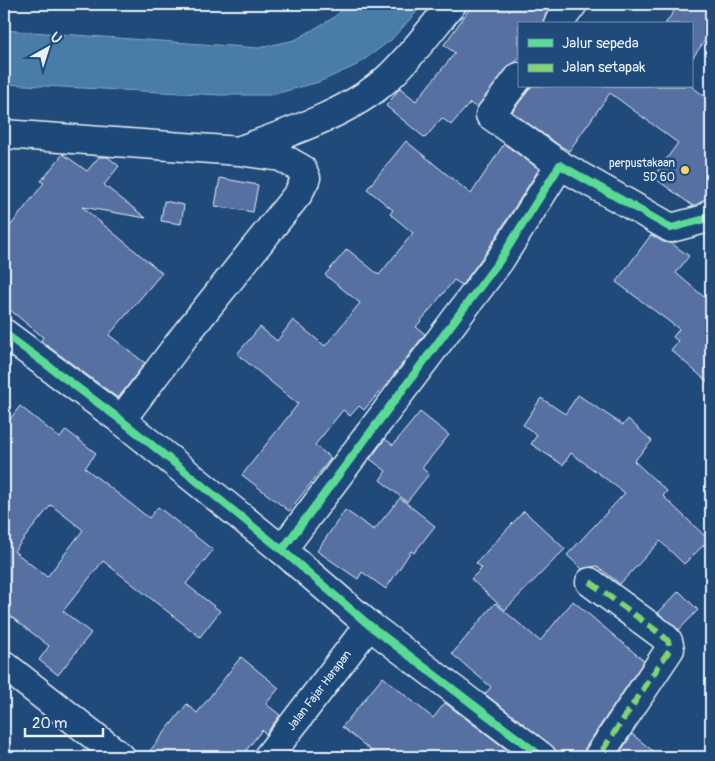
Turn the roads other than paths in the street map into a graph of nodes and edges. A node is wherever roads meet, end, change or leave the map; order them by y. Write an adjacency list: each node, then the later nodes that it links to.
1 (452, 4): 6 (street)
2 (573, 4): 3 (street)
3 (560, 22)
4 (518, 78): 7 (street)
5 (4, 134): 6 (street)
6 (239, 151): 10 (street)
7 (560, 165): 8 (street); 11 (street)
8 (711, 213)
9 (4, 333): 10 (street)
10 (121, 420): 11 (street)
11 (282, 550): 13 (street)
12 (590, 582): 18 (street)
13 (369, 625): 16 (street, Jalan Fajar Harapan); 17 (street)
14 (4, 665): 15 (street)
15 (121, 757)
16 (268, 757)
17 (542, 757)
18 (598, 757)

